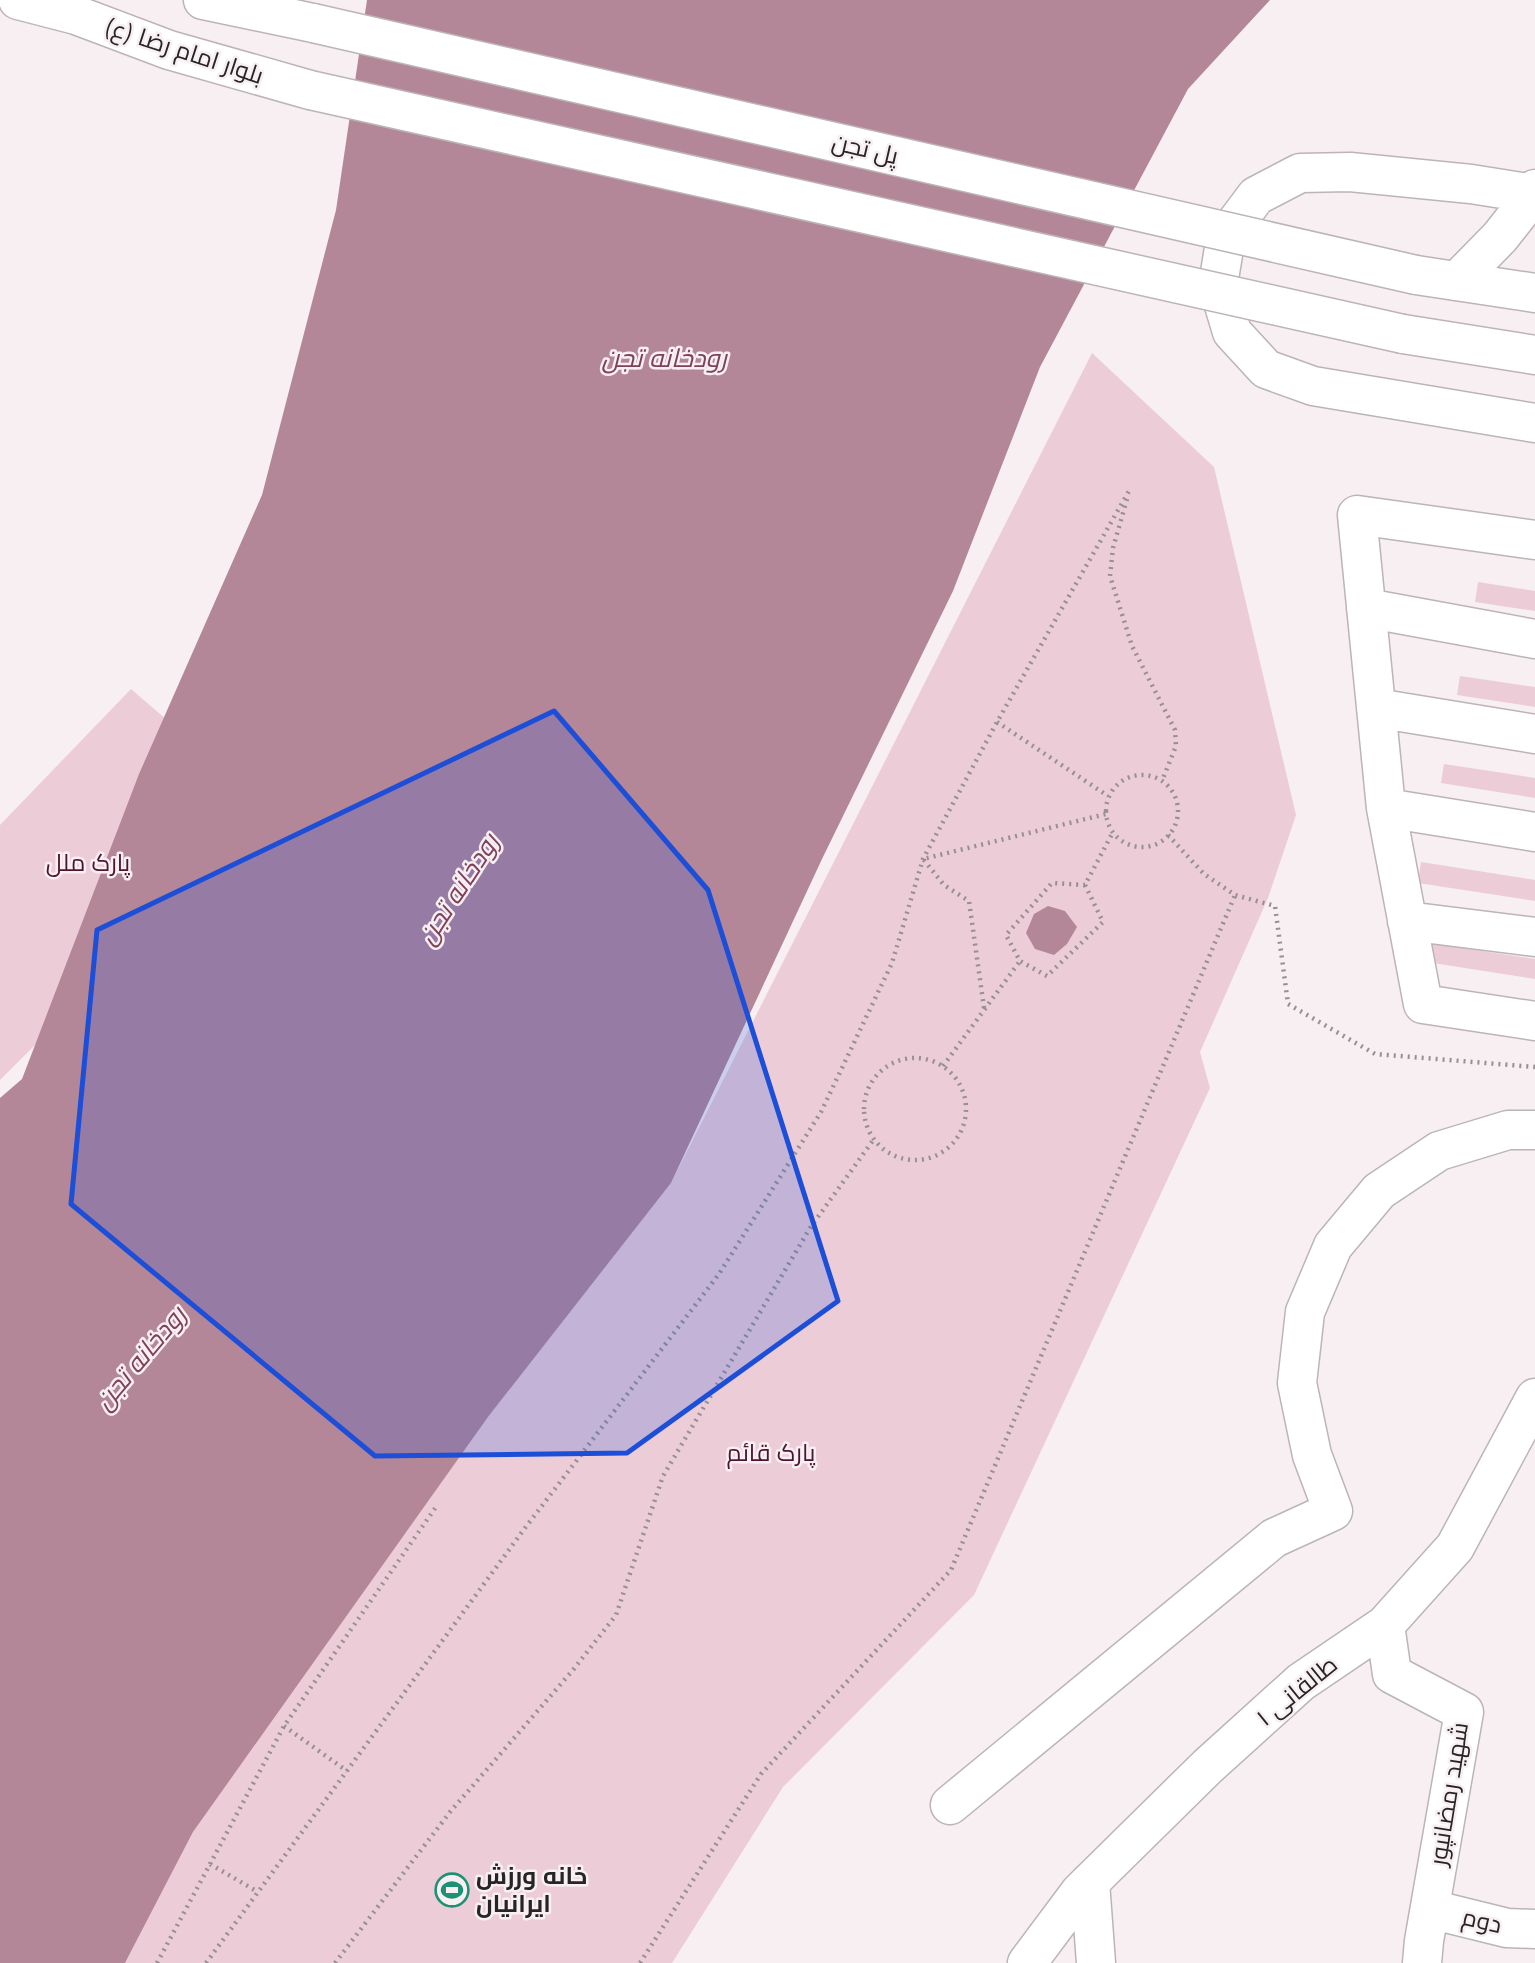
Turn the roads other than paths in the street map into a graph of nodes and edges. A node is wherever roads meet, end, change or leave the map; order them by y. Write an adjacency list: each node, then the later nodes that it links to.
1 (18, 0): 6 (main road, بلوار امام رضا (ع), bridge)
2 (202, 0): 4 (main road, پل تجن, bridge)
3 (1535, 193): 4 (main road); 7 (main road)
4 (1457, 281): 5 (main road)
5 (1535, 293)
6 (1535, 355)
7 (1535, 423)
8 (1535, 540): 9 (main road)
9 (1366, 608): 10 (main road); 11 (main road)
10 (1535, 639)
11 (1376, 708): 12 (main road); 13 (main road)
12 (1535, 734)
13 (1386, 808): 14 (main road); 15 (main road)
14 (1535, 832)
15 (1407, 920): 16 (main road); 17 (main road)
16 (1535, 937)
17 (1535, 1021)
18 (1535, 1130): 21 (main road)
19 (1535, 1398): 20 (main road, طالقانی ۱)
20 (1385, 1625): 22 (main road, طالقانی ۱); 23 (main road, شهید رمضانپور)
21 (950, 1805)
22 (1090, 1882): 25 (main road, طالقانی ۱); 26 (main road)
23 (1430, 1909): 24 (main road, دوم); 27 (main road, شهید رمضانپور)
24 (1535, 1929)
25 (1027, 1963)
26 (1097, 1963)
27 (1422, 1963)

